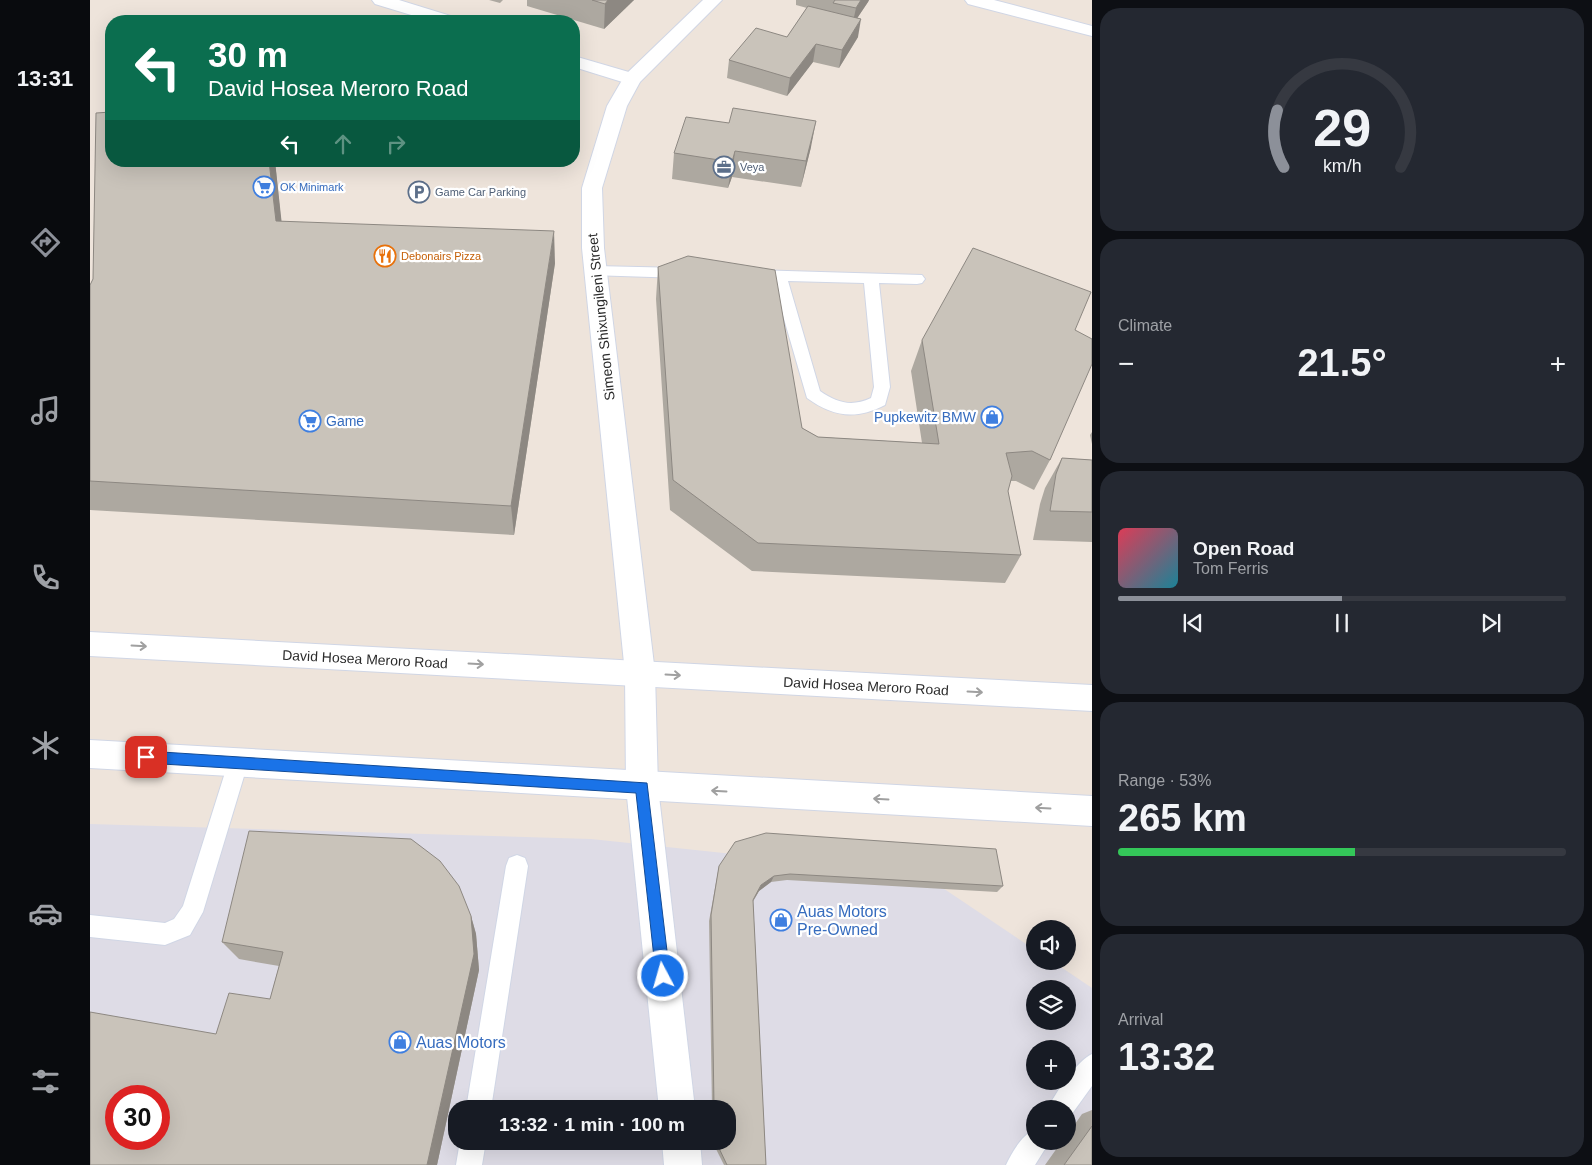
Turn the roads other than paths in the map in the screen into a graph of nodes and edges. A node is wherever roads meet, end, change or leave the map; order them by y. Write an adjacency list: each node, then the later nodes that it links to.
1 (381, 0): 4 (street)
2 (713, 0): 7 (street, Simeon Shixungileni Street)
3 (974, 0): 5 (street)
4 (429, 15)
5 (1092, 31)
6 (580, 63): 7 (street)
7 (632, 79): 8 (street, Simeon Shixungileni Street)
8 (595, 271): 9 (lane); 15 (street, Simeon Shixungileni Street)
9 (702, 274)
10 (740, 274): 11 (lane)
11 (779, 275): 12 (lane); 12 (lane)
12 (871, 278): 13 (lane)
13 (917, 279)
14 (90, 644): 15 (street, David Hosea Meroro Road, one-way to 15)
15 (640, 673): 16 (street, David Hosea Meroro Road, one-way to 16); 19 (street)
16 (1092, 698)
17 (90, 754): 18 (street)
18 (238, 763): 19 (street); 22 (lane)
19 (642, 787): 20 (street, one-way to 19); 25 (street)
20 (1092, 811)
21 (517, 866): 24 (lane)
22 (90, 926)
23 (1092, 1066): 26 (lane)
24 (479, 1100)
25 (676, 1100)
26 (1067, 1100)
27 (472, 1150): 30 (lane)
28 (682, 1150): 31 (street)
29 (1031, 1150): 32 (lane)
30 (469, 1165)
31 (683, 1165)
32 (1020, 1165)

